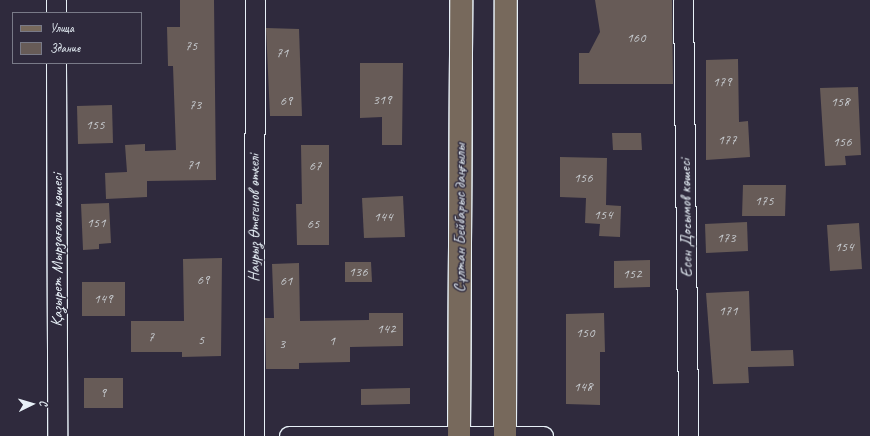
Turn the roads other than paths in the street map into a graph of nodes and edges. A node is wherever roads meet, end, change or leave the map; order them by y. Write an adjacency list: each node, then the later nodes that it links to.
1 (56, 0): 6 (street)
2 (255, 0): 10 (street, Наурыз Өтегенов өткелі)
3 (461, 0): 12 (main road, Сұлтан Бейбарыс даңғылы)
4 (506, 0): 8 (main road)
5 (683, 0): 14 (street, Есен Досымов көшесі)
6 (56, 12)
7 (56, 64): 9 (street, Қазырет Мырзағали көшесі)
8 (504, 435): 12 (street); 13 (street)
9 (57, 436)
10 (254, 436)
11 (289, 436): 12 (street)
12 (459, 436)
13 (543, 436)
14 (688, 436)

